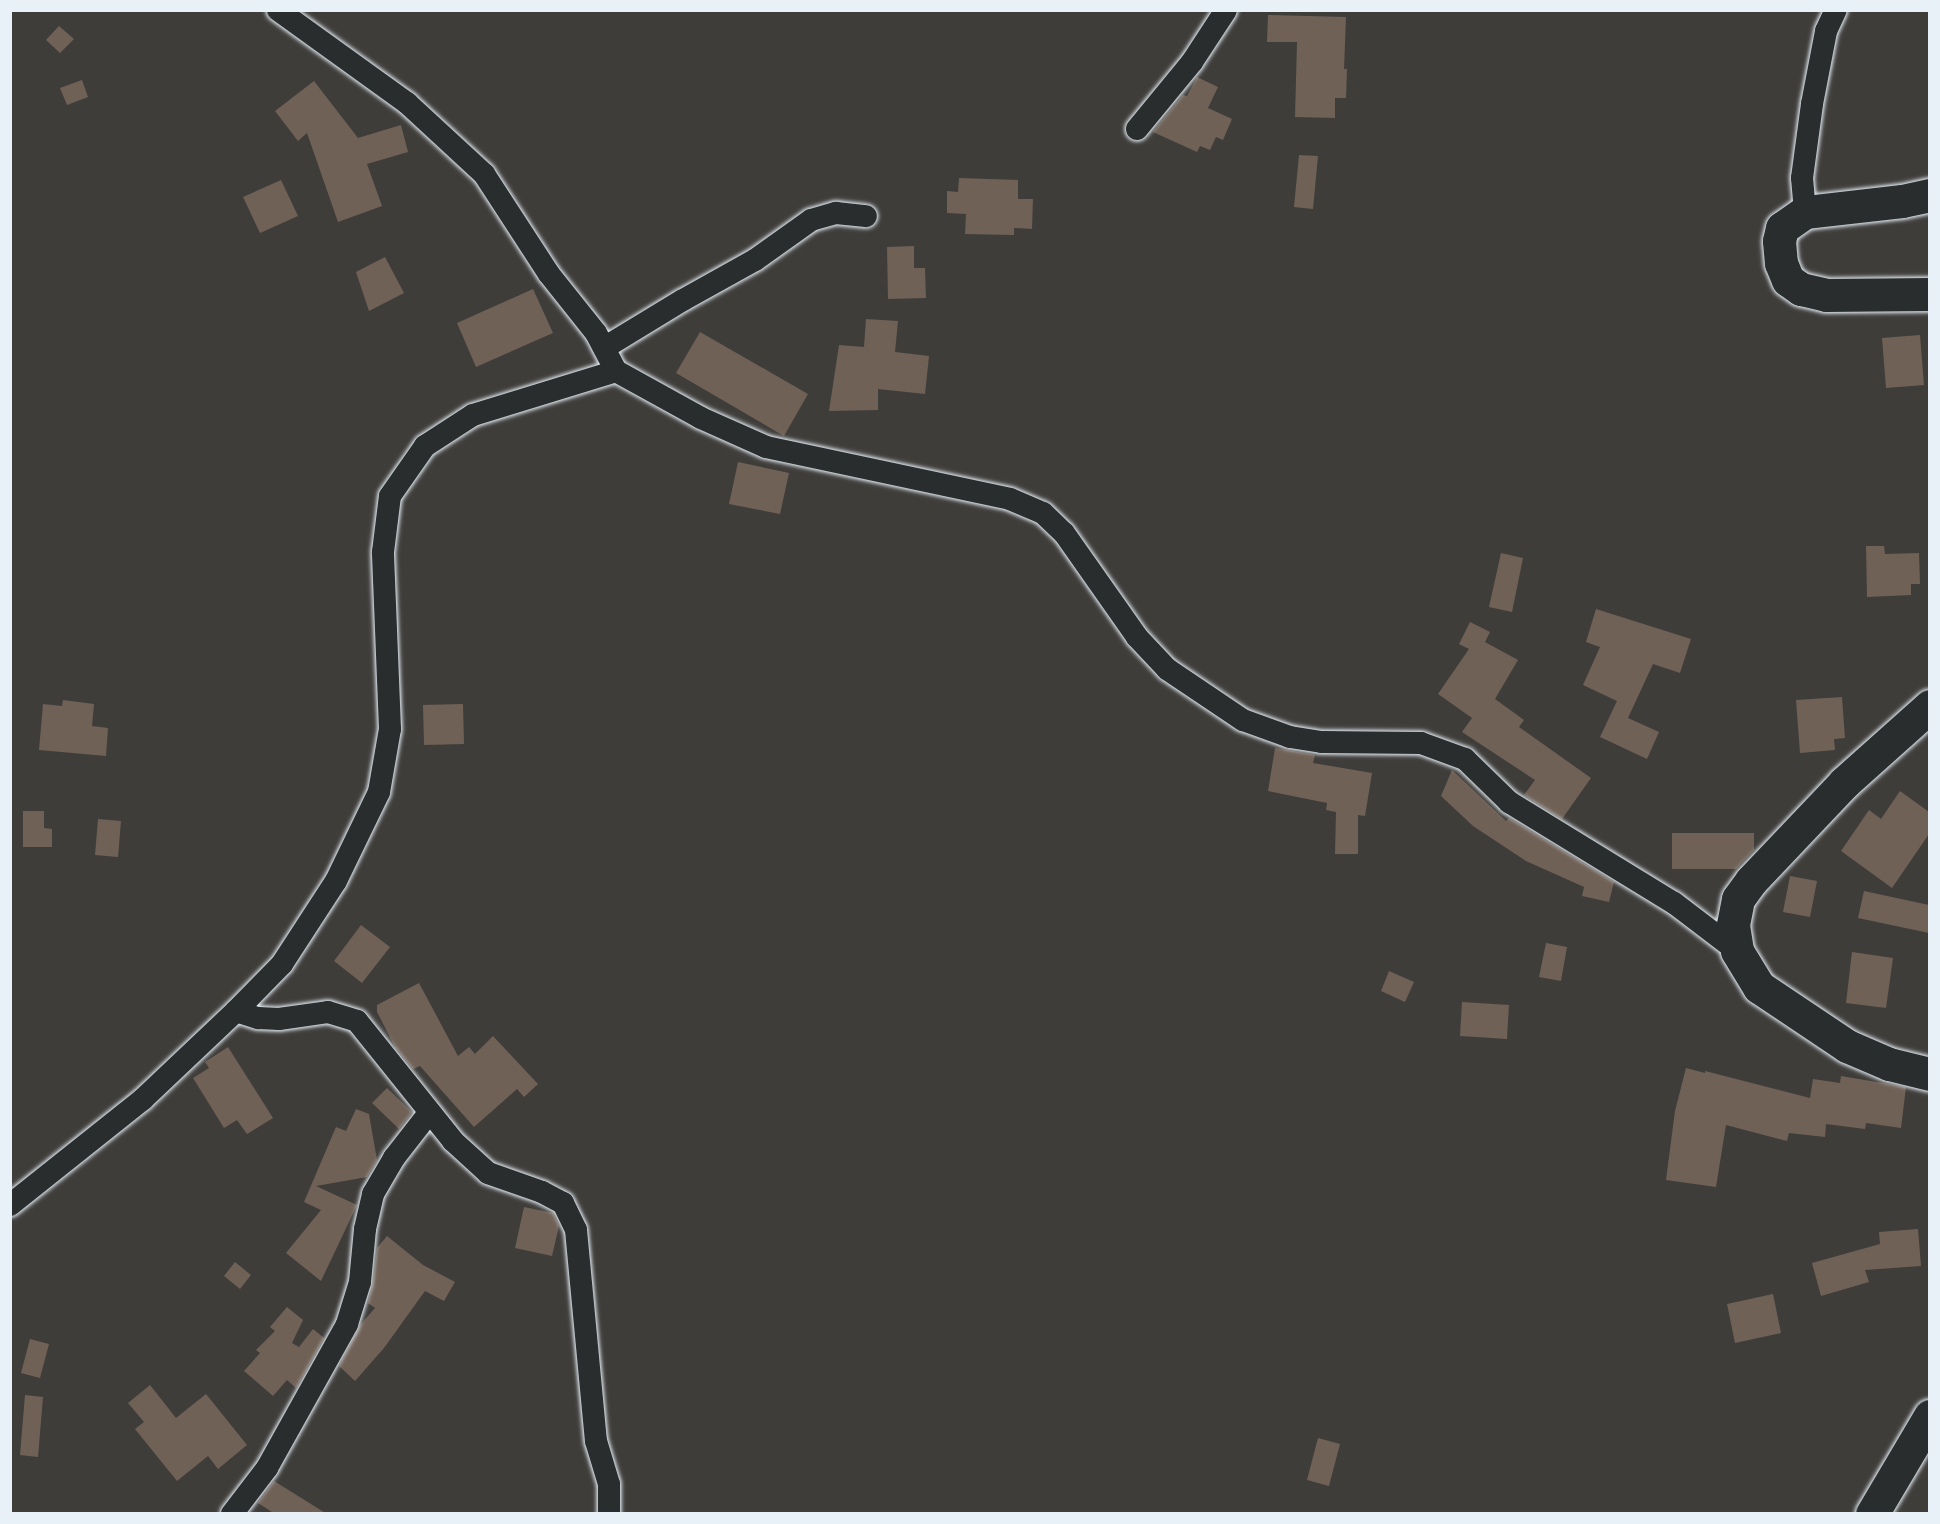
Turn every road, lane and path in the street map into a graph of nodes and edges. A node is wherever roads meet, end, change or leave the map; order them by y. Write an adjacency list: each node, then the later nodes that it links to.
1 (278, 10): 9 (street)
2 (1226, 10): 4 (street)
3 (1836, 10): 6 (street)
4 (1137, 129)
5 (1929, 195): 6 (main road)
6 (1805, 212): 8 (main road)
7 (866, 216): 9 (street)
8 (1929, 294)
9 (604, 348): 10 (street)
10 (616, 371): 12 (street); 13 (street)
11 (1929, 706): 12 (main road)
12 (1737, 951): 14 (main road)
13 (236, 1011): 15 (street); 16 (street)
14 (1929, 1074)
15 (429, 1113): 18 (street); 19 (street)
16 (10, 1205)
17 (1929, 1416): 20 (main road)
18 (232, 1514)
19 (609, 1514)
20 (1872, 1514)

